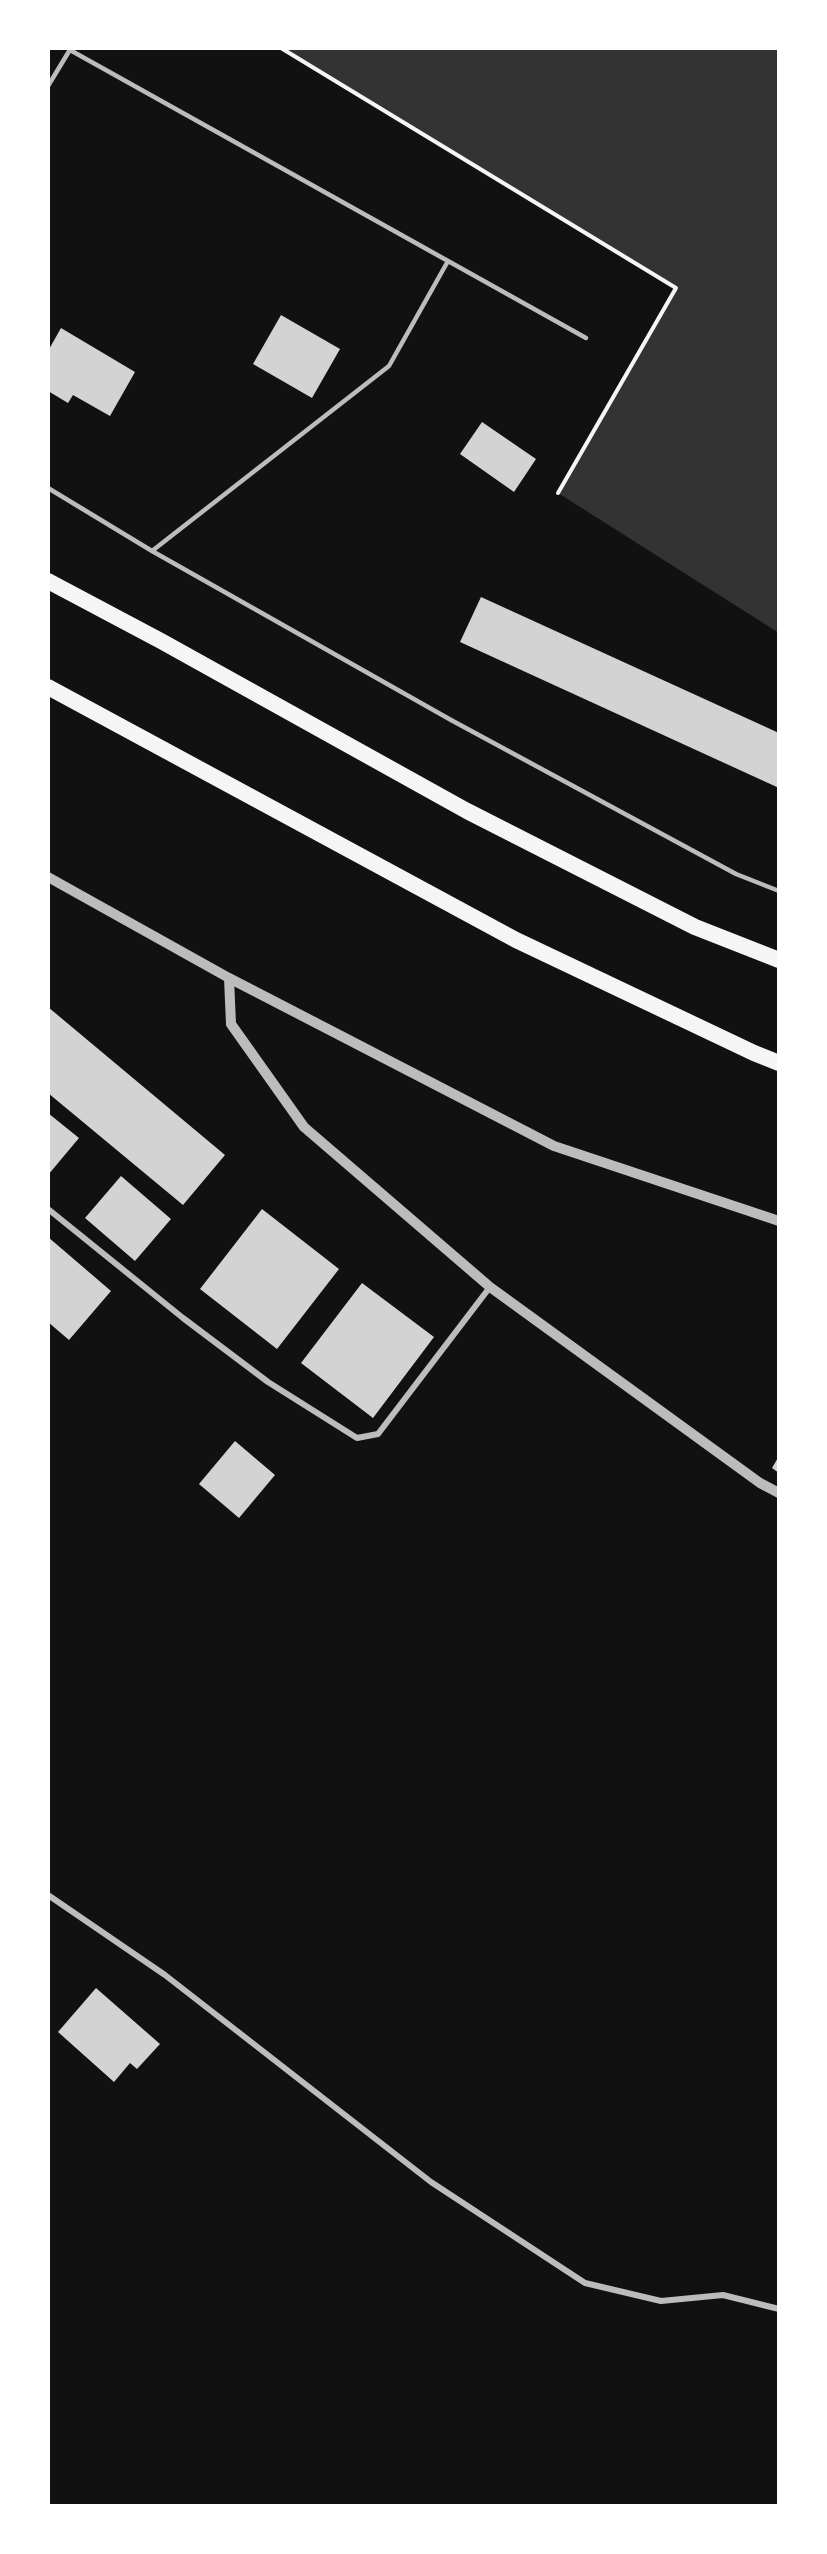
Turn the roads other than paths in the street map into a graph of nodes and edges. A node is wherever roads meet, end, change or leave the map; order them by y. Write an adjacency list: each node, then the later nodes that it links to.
1 (70, 49): 2 (lane); 3 (lane)
2 (48, 86)
3 (448, 261): 4 (lane); 6 (lane)
4 (586, 338)
5 (48, 488): 6 (lane)
6 (152, 551): 10 (lane)
7 (48, 581): 11 (highway)
8 (48, 687): 13 (highway)
9 (48, 877): 12 (street)
10 (779, 891)
11 (779, 960)
12 (229, 978): 15 (street); 16 (street)
13 (779, 1062)
14 (48, 1209): 16 (street)
15 (779, 1221)
16 (490, 1287): 17 (street)
17 (779, 1493)
18 (48, 1895): 19 (street)
19 (779, 2310)

